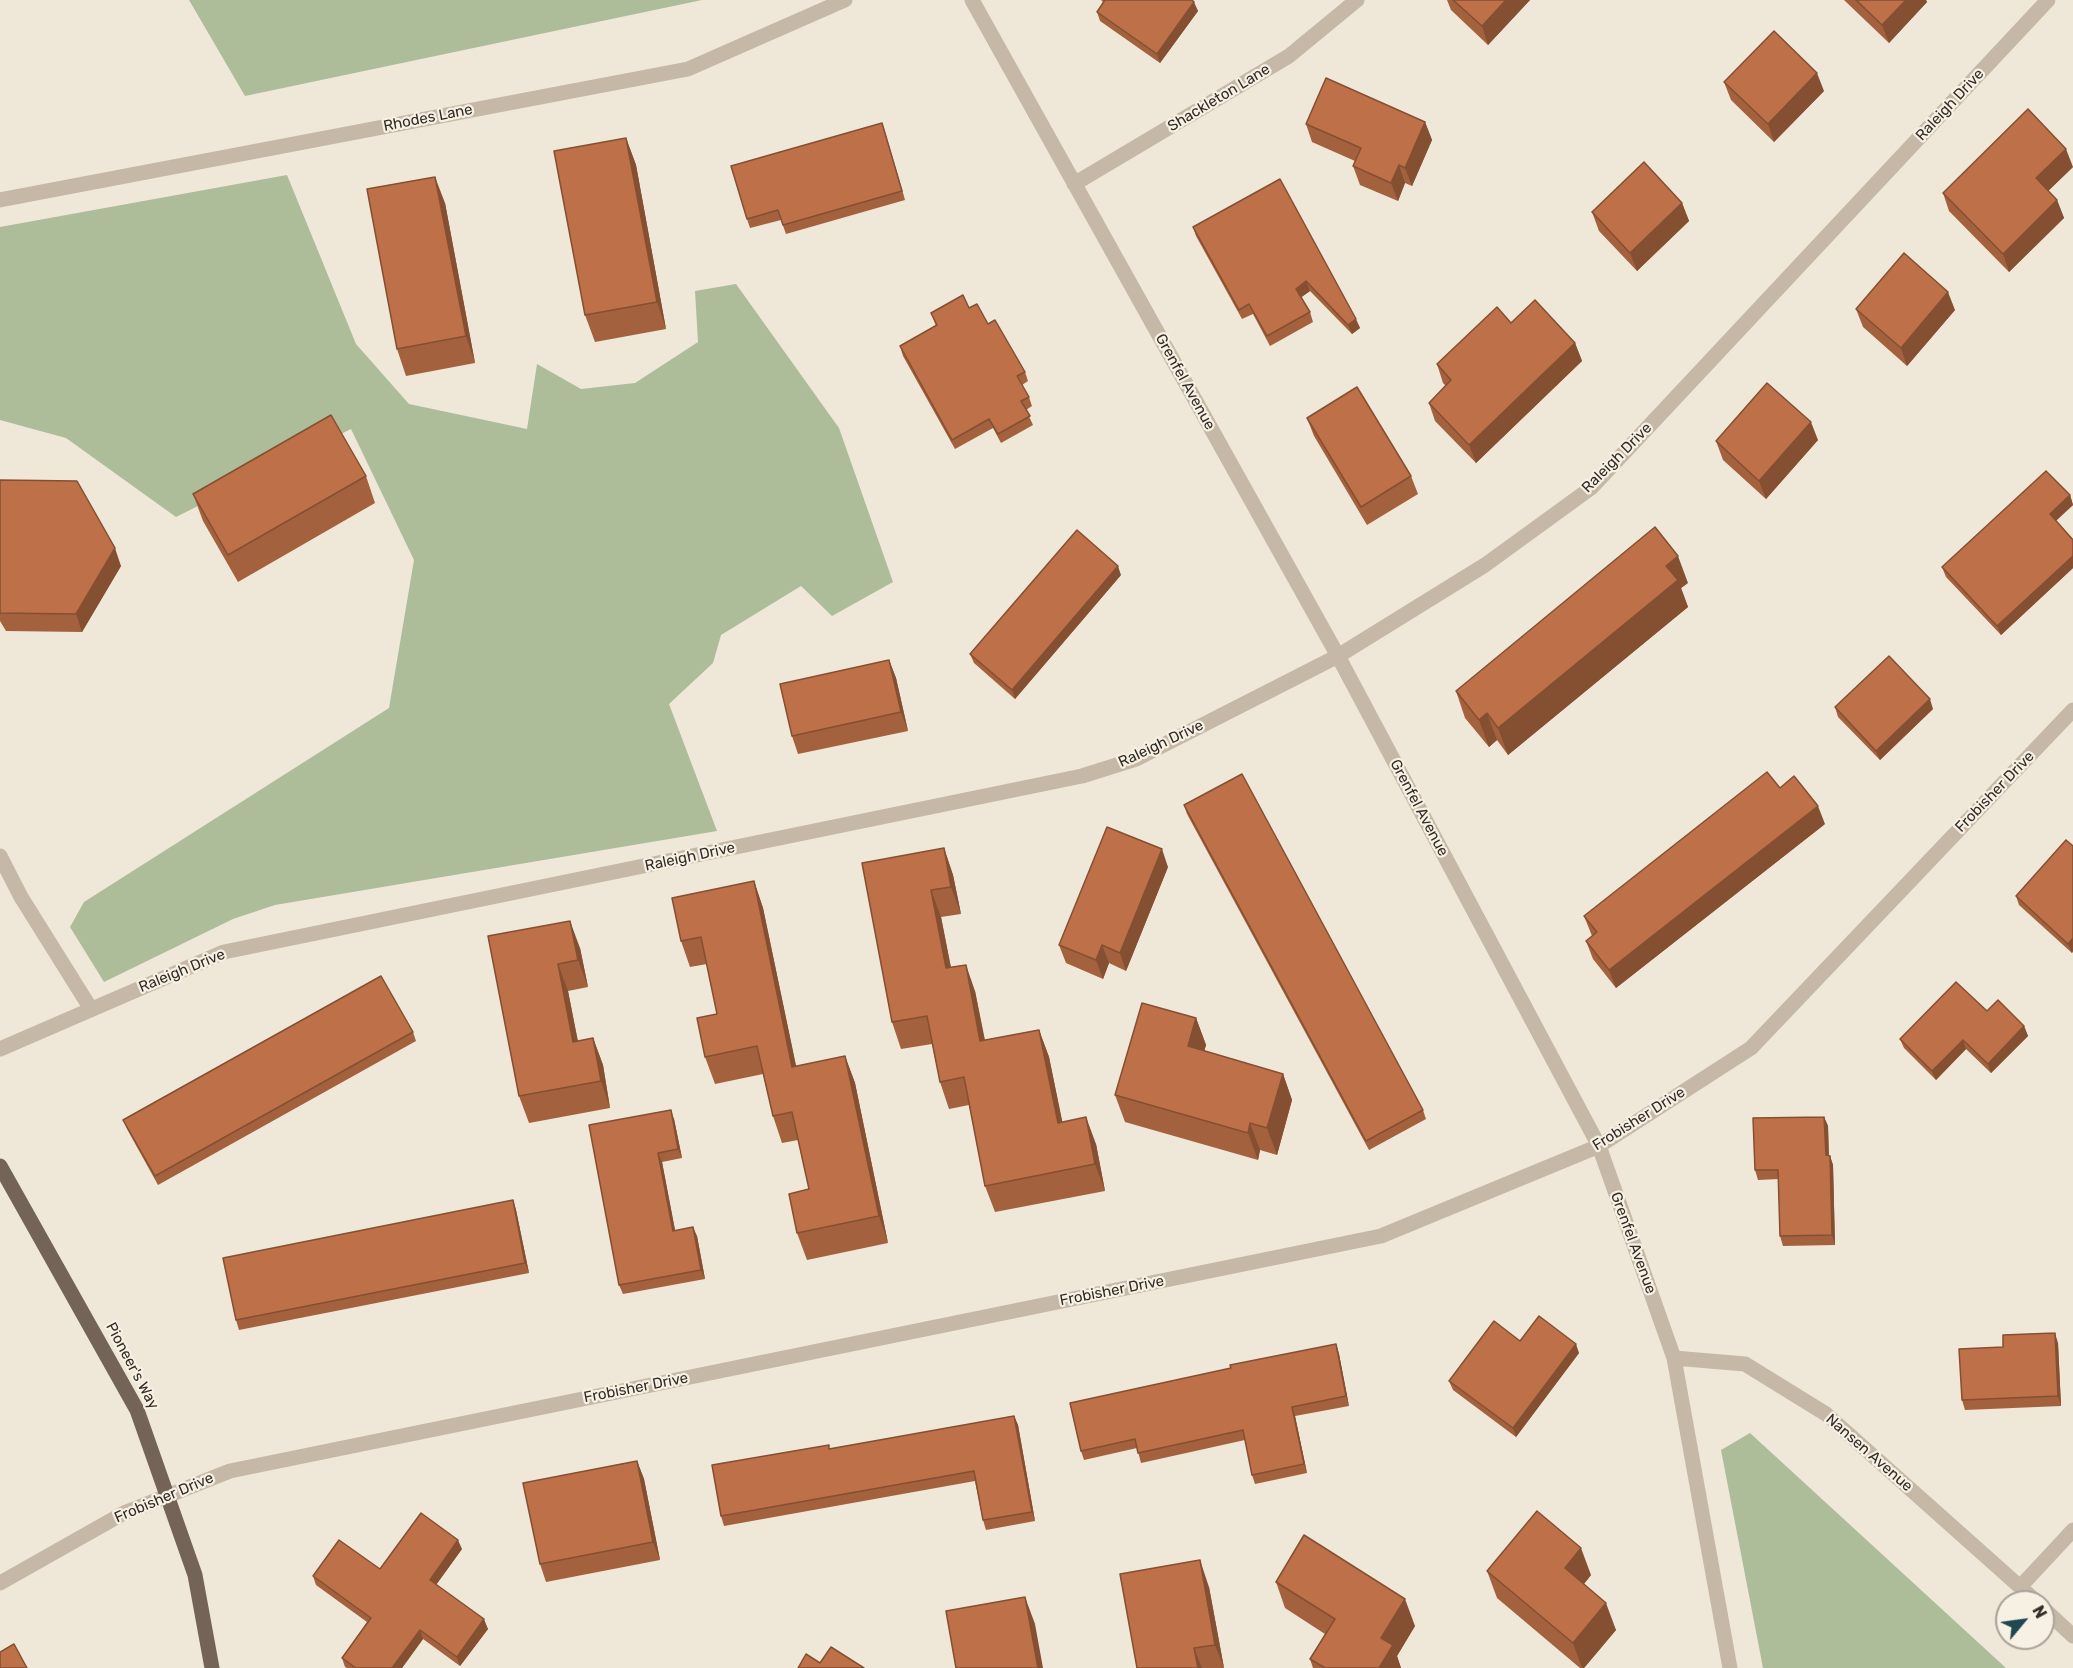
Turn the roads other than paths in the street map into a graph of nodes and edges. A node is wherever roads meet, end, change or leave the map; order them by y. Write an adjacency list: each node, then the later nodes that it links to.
1 (845, 0): 6 (street, Rhodes Lane)
2 (972, 0): 5 (street, Grenfel Avenue)
3 (1357, 0): 5 (street, Shackleton Lane)
4 (2048, 0): 7 (street, Raleigh Drive)
5 (1074, 184): 7 (street, Grenfel Avenue)
6 (0, 200)
7 (1338, 656): 10 (street, Raleigh Drive); 12 (street, Grenfel Avenue)
8 (2073, 710): 12 (street, Frobisher Drive)
9 (0, 856): 10 (street)
10 (91, 1009): 11 (street, Raleigh Drive)
11 (0, 1049)
12 (1599, 1146): 14 (street, Grenfel Avenue); 15 (street, Frobisher Drive)
13 (0, 1166): 15 (main road, Pioneer's Way)
14 (1674, 1358): 18 (street, Nansen Avenue); 23 (street, Grenfel Avenue)
15 (167, 1496): 17 (street, Frobisher Drive); 22 (main road, Pioneer's Way)
16 (2073, 1530): 18 (street)
17 (0, 1583)
18 (2020, 1587): 19 (street, Nansen Avenue)
19 (2023, 1590)
20 (2055, 1619): 21 (street)
21 (2073, 1636)
22 (212, 1668)
23 (1730, 1668)

